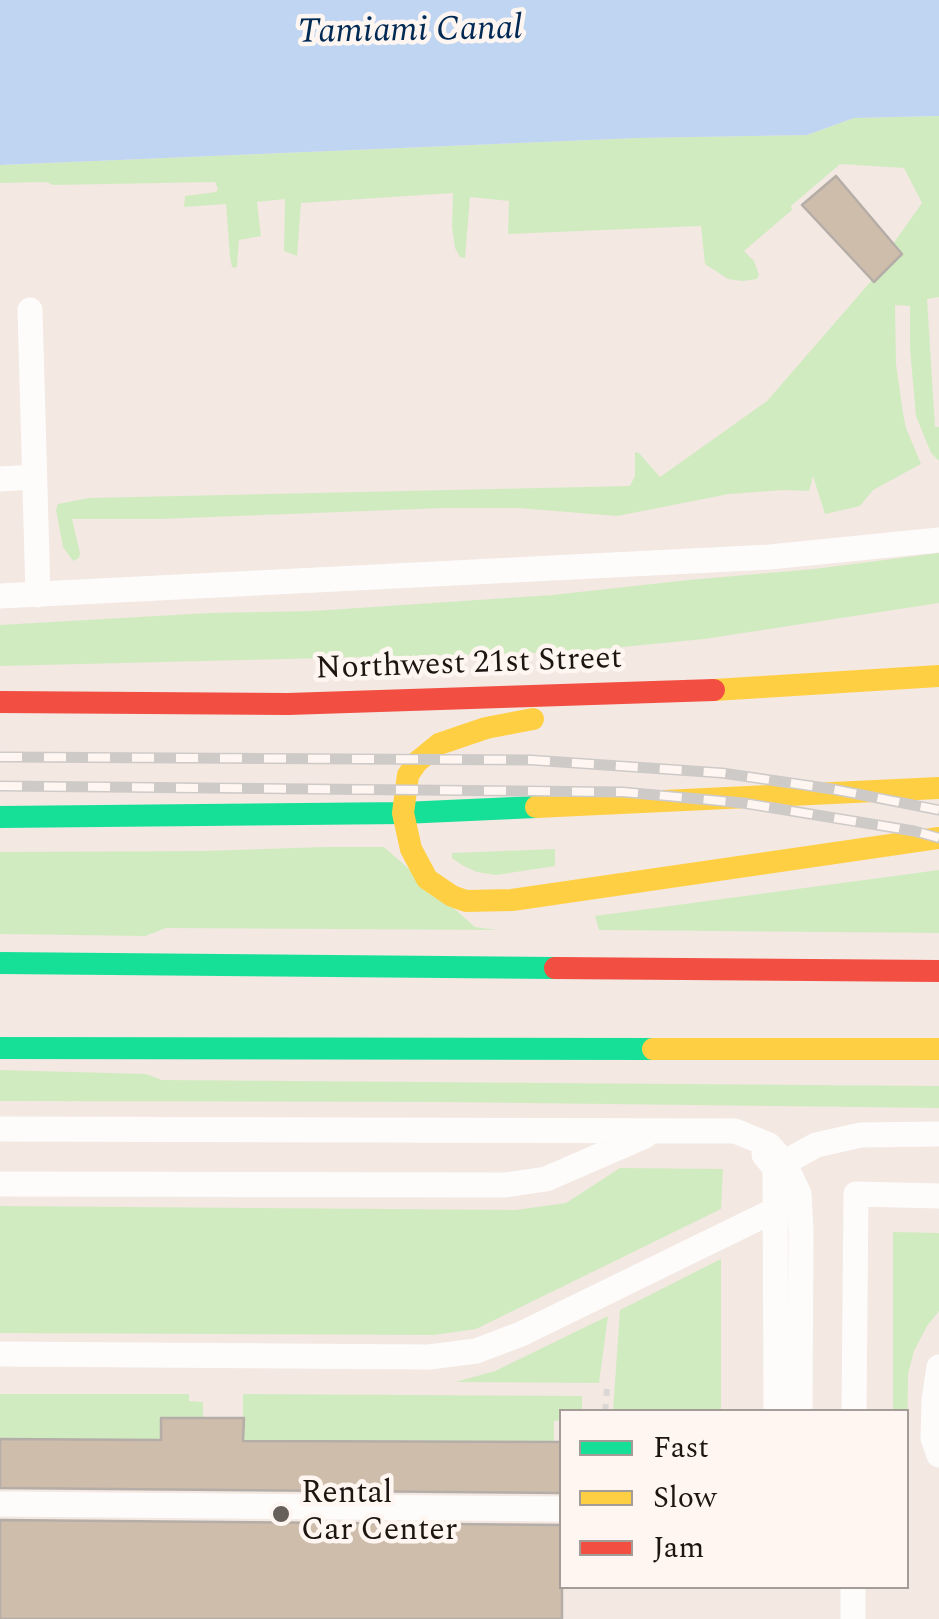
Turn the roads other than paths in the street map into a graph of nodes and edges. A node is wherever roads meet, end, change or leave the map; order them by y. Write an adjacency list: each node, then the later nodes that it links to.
1 (30, 310): 2 (lane)
2 (34, 478): 3 (lane); 6 (lane)
3 (0, 479)
4 (939, 540): 6 (lane)
5 (0, 596): 6 (lane)
6 (38, 596)
7 (939, 676): 8 (main road, Northwest 21st Street)
8 (678, 692): 9 (main road, Northwest 21st Street); 11 (main road)
9 (0, 702)
10 (939, 788): 11 (main road)
11 (403, 813): 12 (main road); 13 (main road)
12 (0, 817)
13 (939, 838)
14 (0, 963): 15 (main road)
15 (939, 971)
16 (0, 1048): 17 (main road)
17 (939, 1049)
18 (0, 1130): 27 (lane)
19 (939, 1134): 20 (lane)
20 (775, 1168): 21 (lane); 23 (lane)
21 (0, 1184)
22 (939, 1196): 28 (lane)
23 (775, 1210): 24 (lane); 26 (lane)
24 (0, 1354)
25 (939, 1367): 29 (lane)
26 (776, 1409)
27 (800, 1409)
28 (854, 1409)
29 (939, 1456)
30 (0, 1504): 31 (lane)
31 (559, 1509)
32 (853, 1589): 33 (lane)
33 (853, 1619)

